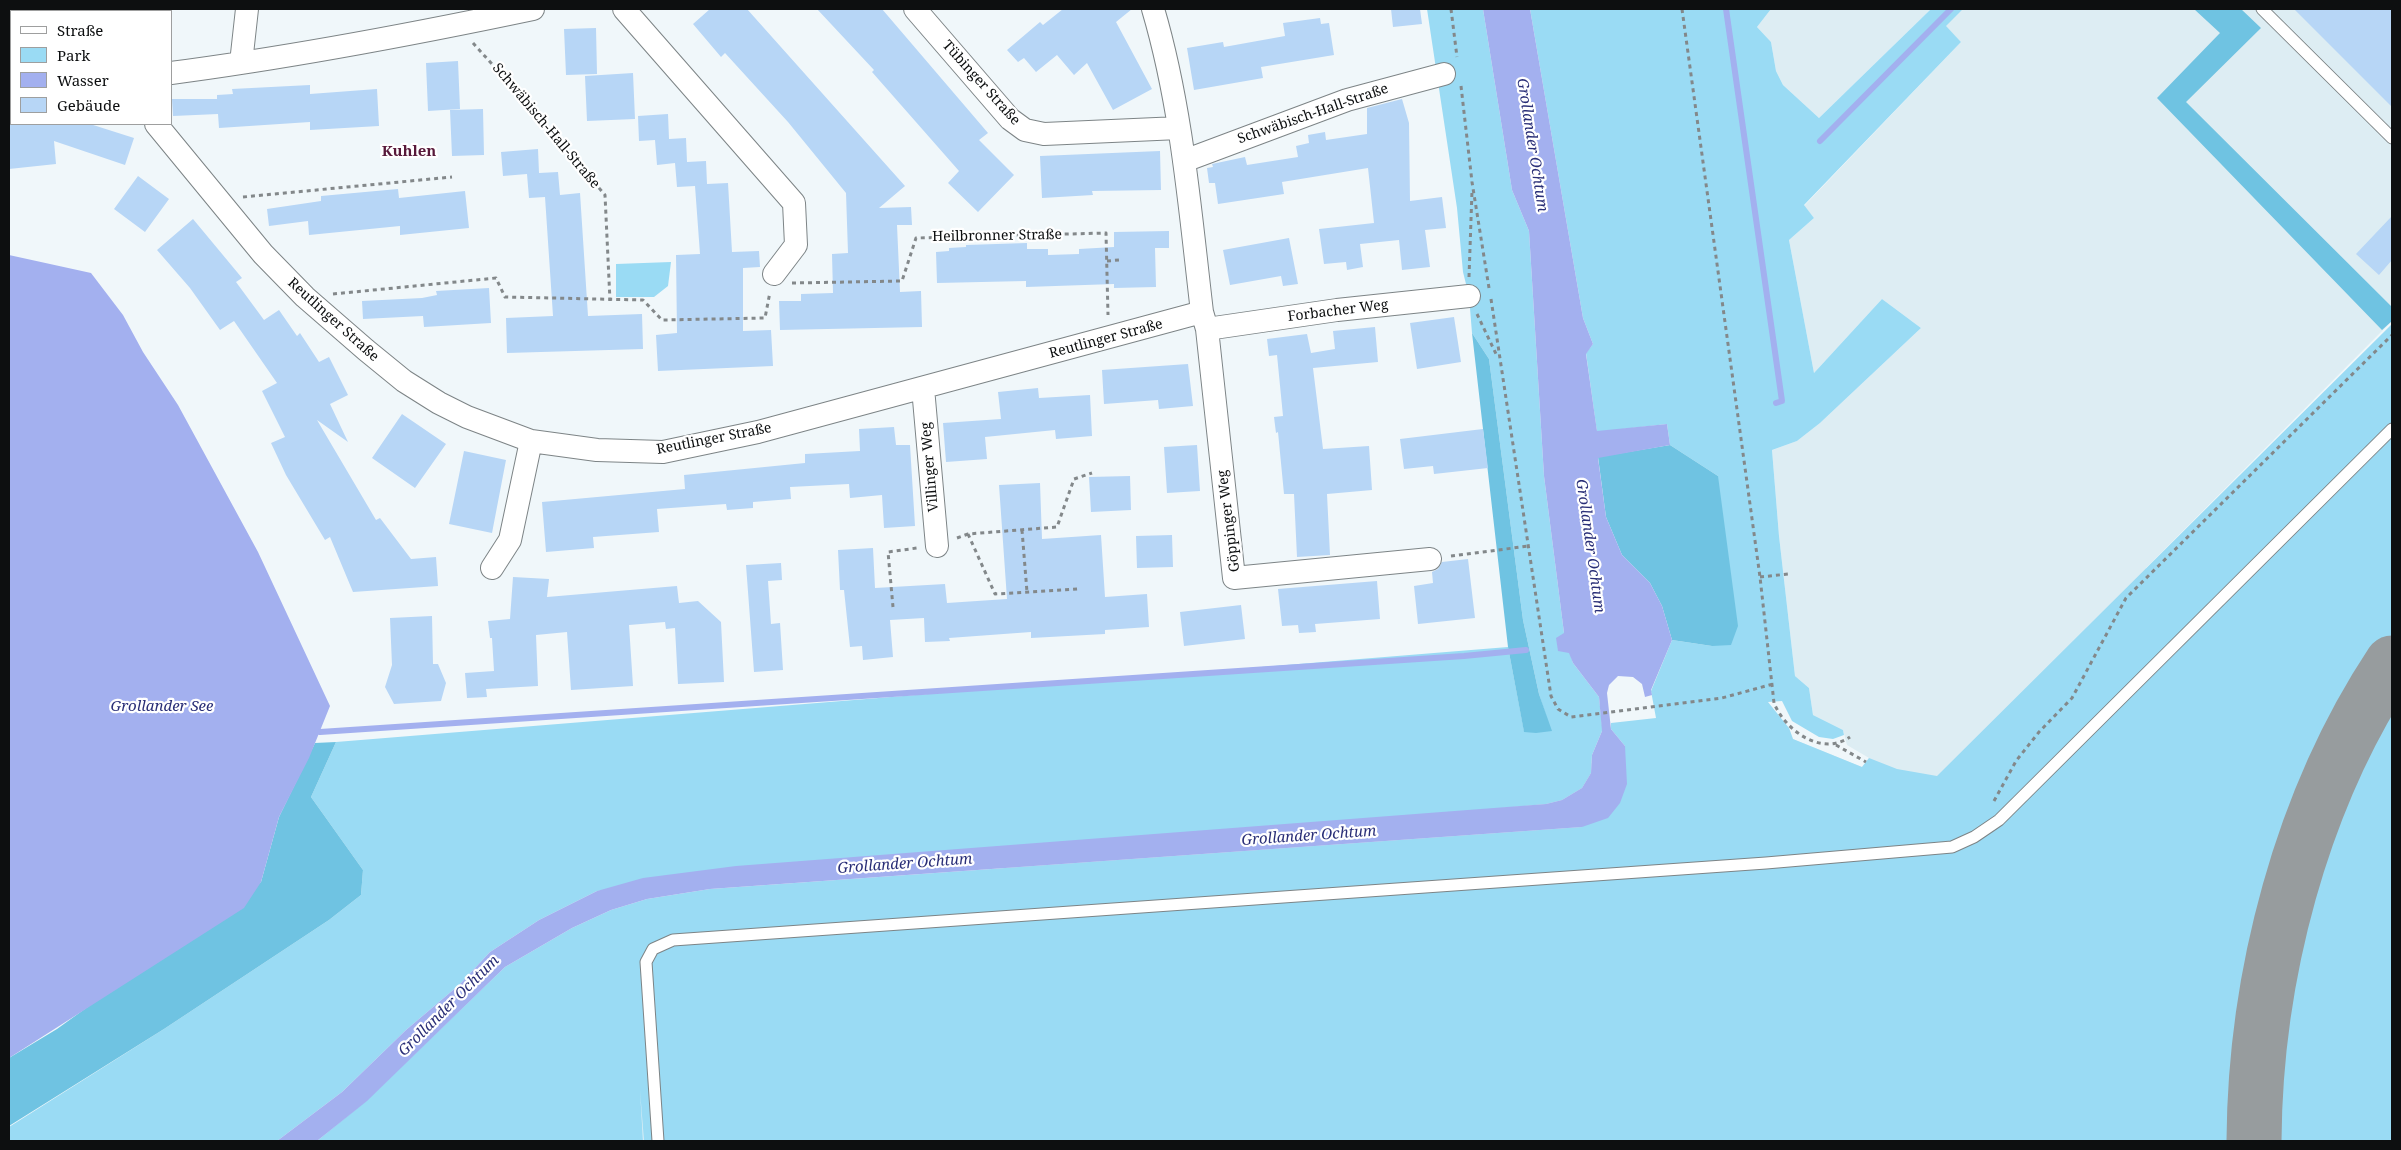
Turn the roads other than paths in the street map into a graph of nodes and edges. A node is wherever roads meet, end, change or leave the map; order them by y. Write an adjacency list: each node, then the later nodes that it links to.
1 (248, 9): 7 (street)
2 (533, 9): 7 (street)
3 (624, 9): 14 (street)
4 (915, 9): 11 (street, Tübinger Straße)
5 (1153, 9): 11 (street)
6 (2262, 9): 12 (lane)
7 (241, 64): 8 (street)
8 (172, 73)
9 (1454, 73): 13 (street, Schwäbisch-Hall-Straße)
10 (157, 125): 19 (street, Reutlinger Straße)
11 (1179, 128): 13 (street)
12 (2392, 138)
13 (1184, 161): 16 (street)
14 (779, 281)
15 (1469, 296): 16 (street, Forbacher Weg)
16 (1205, 320): 17 (street, Reutlinger Straße); 21 (street, Göppinger Weg)
17 (923, 388): 19 (street, Reutlinger Straße); 20 (street, Villinger Weg)
18 (2392, 429): 23 (lane)
19 (531, 441): 22 (street)
20 (937, 546)
21 (1430, 559)
22 (492, 568)
23 (658, 1141)

